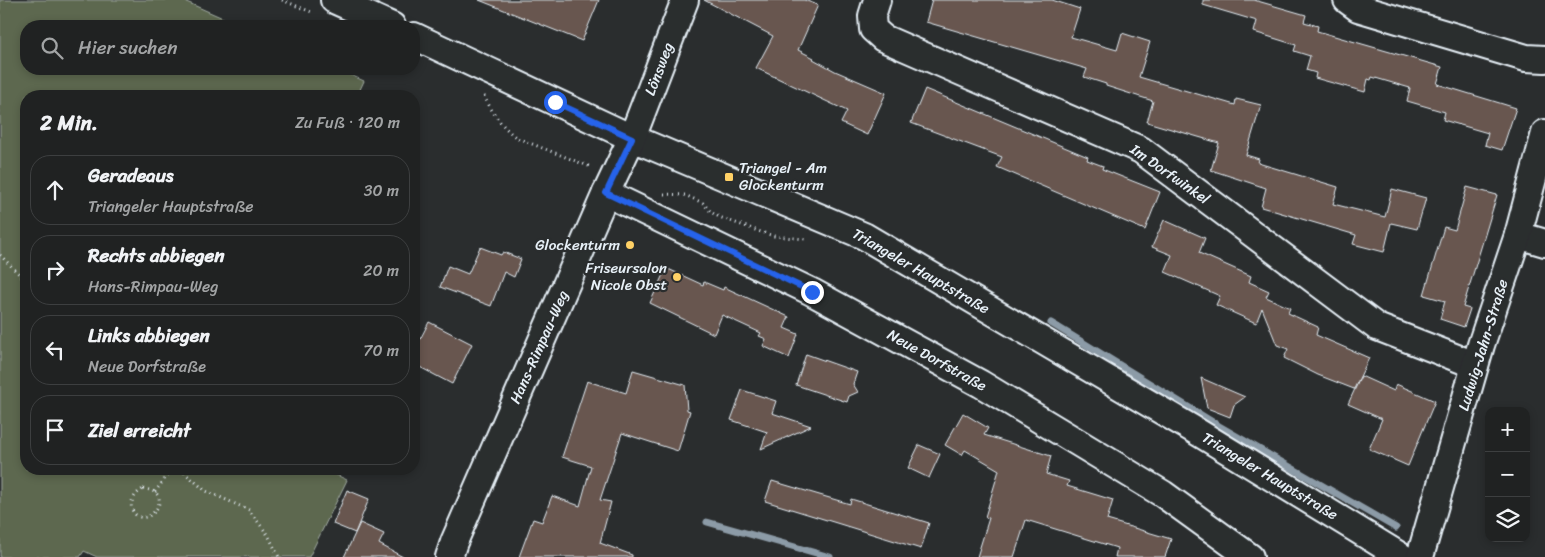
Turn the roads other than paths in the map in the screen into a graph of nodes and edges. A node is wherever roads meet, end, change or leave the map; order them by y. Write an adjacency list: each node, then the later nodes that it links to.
1 (334, 0): 5 (street)
2 (686, 0): 10 (street, Lönsweg)
3 (877, 0): 14 (street, Im Dorfwinkel)
4 (1347, 0): 8 (street)
5 (360, 5): 6 (street)
6 (383, 20)
7 (420, 39): 10 (street, Triangeler Hauptstraße)
8 (1545, 59)
9 (1545, 133): 12 (street, Ludwig-Jahn-Straße)
10 (632, 138): 11 (street, Hans-Rimpau-Weg); 17 (street, Triangeler Hauptstraße)
11 (610, 185): 15 (street, Hans-Rimpau-Weg); 16 (street, Neue Dorfstraße)
12 (1518, 235): 13 (street); 14 (street, Ludwig-Jahn-Straße)
13 (1545, 243)
14 (1475, 365): 18 (street, Ludwig-Jahn-Straße)
15 (449, 557)
16 (1250, 557)
17 (1402, 557)
18 (1420, 557)

